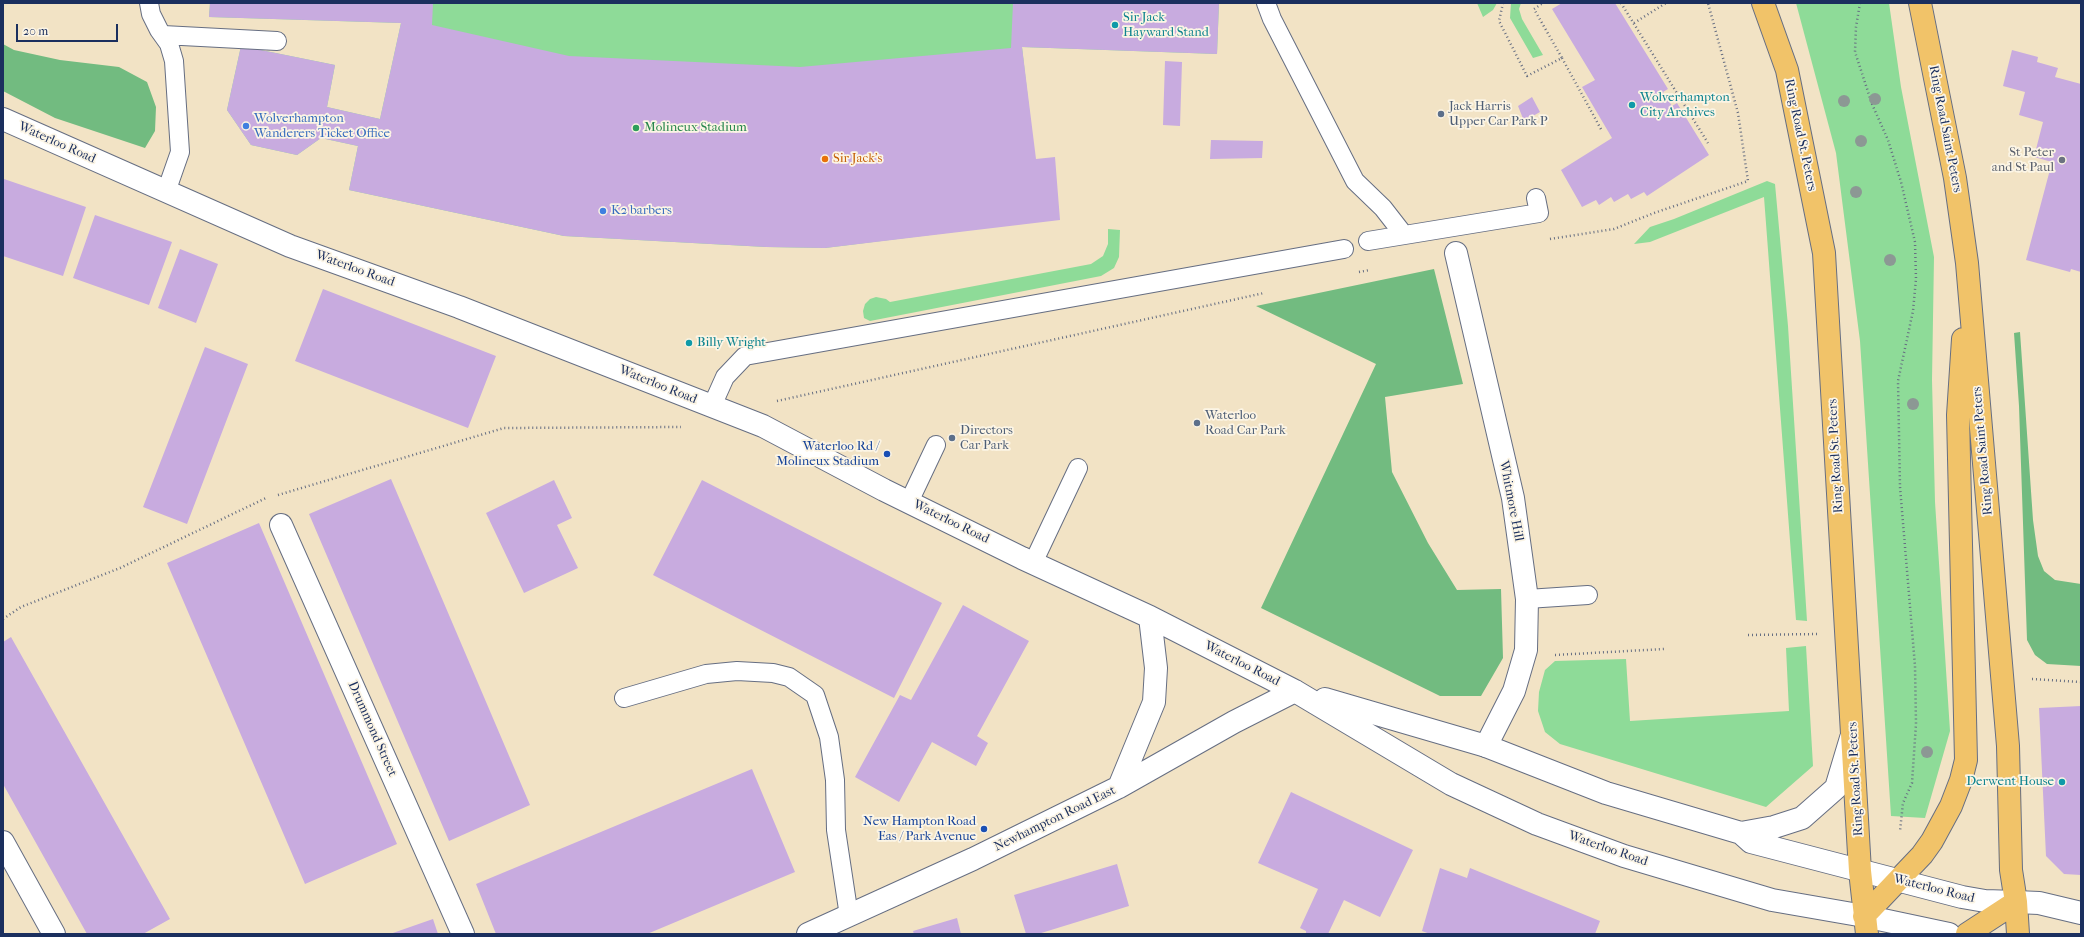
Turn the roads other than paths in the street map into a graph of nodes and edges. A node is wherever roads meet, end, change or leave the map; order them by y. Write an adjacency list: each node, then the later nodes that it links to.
1 (149, 3): 5 (lane)
2 (1266, 3): 11 (lane)
3 (1763, 3): 27 (highway, Ring Road St. Peters)
4 (1920, 3): 15 (highway, Ring Road Saint Peters)
5 (163, 35): 6 (lane); 8 (lane)
6 (277, 41)
7 (3, 119): 8 (street, Waterloo Road)
8 (166, 192): 16 (street, Waterloo Road)
9 (1536, 198): 10 (lane)
10 (1451, 227): 11 (lane); 14 (lane)
11 (1404, 235): 12 (lane)
12 (1368, 241)
13 (1344, 249): 16 (lane)
14 (1456, 253): 23 (street, Whitmore Hill)
15 (1967, 263): 33 (highway); 34 (highway, Ring Road Saint Peters)
16 (712, 406): 19 (street, Waterloo Road)
17 (936, 445): 19 (lane)
18 (1078, 468): 21 (lane)
19 (910, 502): 21 (street, Waterloo Road)
20 (281, 525): 40 (street, Drummond Street)
21 (1033, 563): 24 (street, Waterloo Road)
22 (1588, 595): 23 (lane)
23 (1527, 599): 28 (street, Whitmore Hill)
24 (1150, 617): 25 (street, Waterloo Road); 29 (street)
25 (1295, 691): 28 (street, Waterloo Road); 29 (street, Newhampton Road East); 37 (street, Waterloo Road)
26 (624, 698): 36 (lane)
27 (1853, 733): 30 (street, Waterloo Road); 32 (highway, Ring Road St. Peters)
28 (1486, 746): 30 (street, Waterloo Road)
29 (1119, 787): 36 (street, Newhampton Road East)
30 (1740, 833): 32 (street, Waterloo Road)
31 (5, 850): 39 (street)
32 (1860, 871): 33 (street, Waterloo Road); 37 (highway, Ring Road St. Peters)
33 (1897, 880): 34 (street, Waterloo Road); 37 (highway)
34 (2016, 902): 35 (street, Waterloo Road); 42 (highway); 43 (highway, Ring Road Saint Peters)
35 (2081, 913)
36 (849, 916): 38 (street, Newhampton Road East)
37 (1865, 925): 41 (street, Waterloo Road)
38 (817, 932)
39 (54, 934)
40 (463, 934)
41 (1949, 934)
42 (1967, 934)
43 (2018, 934)

